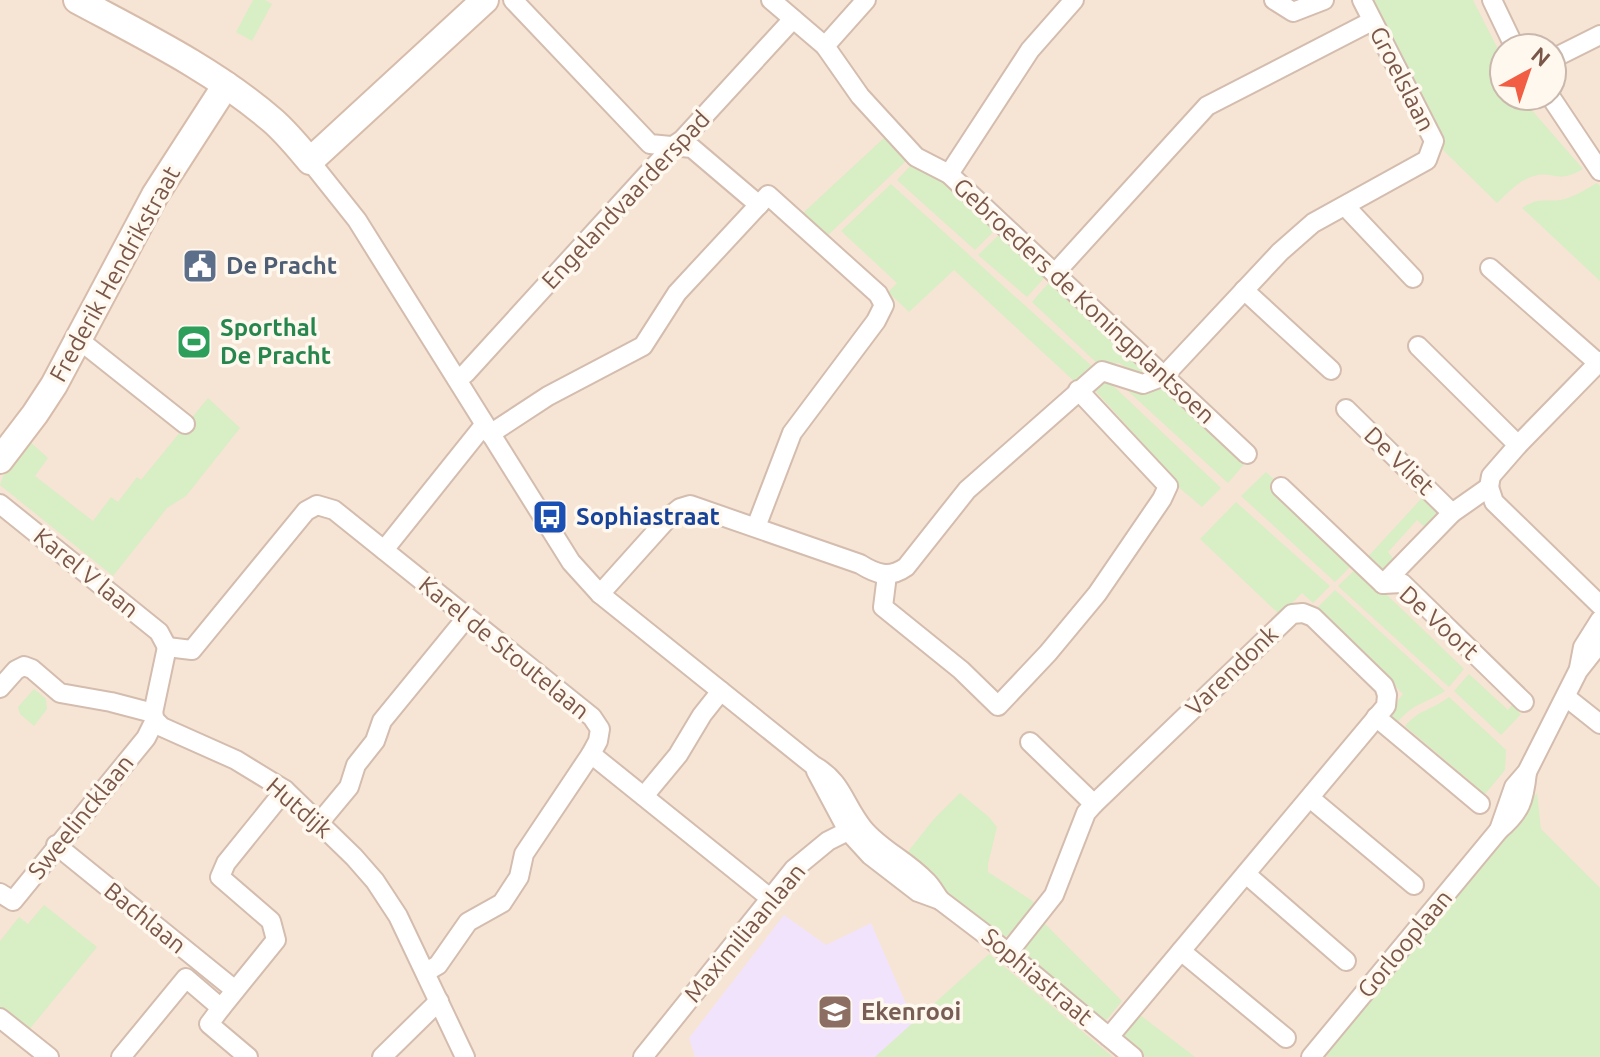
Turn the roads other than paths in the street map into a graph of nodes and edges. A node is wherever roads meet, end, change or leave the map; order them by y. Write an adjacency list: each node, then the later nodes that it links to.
1 (77, 0): 17 (street, Sophiastraat)
2 (485, 0): 20 (street)
3 (513, 0): 19 (street)
4 (771, 0): 11 (street, Gebroeders de Koningplantsoen)
5 (866, 0): 15 (street)
6 (1074, 0): 22 (street)
7 (1274, 0): 8 (street)
8 (1324, 0)
9 (1362, 0): 12 (street, Groelslaan)
10 (1492, 0): 13 (street)
11 (793, 19): 15 (street, Gebroeders de Koningplantsoen); 19 (street, Engelandvaarderspad)
12 (1372, 21): 24 (street, Groelslaan); 26 (street)
13 (1507, 32)
14 (1600, 35): 16 (street)
15 (825, 46): 22 (street, Gebroeders de Koningplantsoen)
16 (1568, 51)
17 (226, 85): 20 (street, Sophiastraat); 29 (street, Frederik Hendrikstraat)
18 (1561, 112): 21 (street)
19 (673, 146): 23 (street); 34 (street, Engelandvaarderspad)
20 (310, 161): 34 (street, Sophiastraat)
21 (1600, 171)
22 (949, 174): 26 (street, Gebroeders de Koningplantsoen)
23 (763, 200): 38 (street); 46 (street)
24 (1345, 206): 27 (street); 28 (street, Groelslaan)
25 (1490, 268): 31 (street, De Vliet)
26 (1056, 272): 33 (street, Gebroeders de Koningplantsoen)
27 (1413, 278)
28 (1244, 290): 32 (street); 33 (street, Groelslaan)
29 (78, 339): 37 (street); 41 (street, Frederik Hendrikstraat)
30 (1418, 346): 39 (street)
31 (1599, 362): 39 (street, De Vliet)
32 (1331, 370)
33 (1164, 376): 35 (street); 40 (street, Gebroeders de Koningplantsoen)
34 (458, 379): 38 (street, Sophiastraat)
35 (1078, 390): 48 (street); 48 (street)
36 (1346, 409): 45 (street, De Vliet)
37 (185, 424)
38 (487, 430): 47 (street); 50 (street, Sophiastraat)
39 (1518, 445): 43 (street, De Vliet)
40 (1247, 454)
41 (0, 460)
42 (1281, 487): 49 (street, De Voort)
43 (1489, 487): 45 (street, De Vliet); 51 (street)
44 (0, 504): 55 (street, Karel V laan)
45 (1452, 513): 49 (street, De Vliet)
46 (756, 527): 48 (street); 50 (street)
47 (384, 550): 52 (street, Karel de Stoutelaan); 55 (street, Karel de Stoutelaan)
48 (887, 575)
49 (1383, 584): 60 (street, De Voort)
50 (600, 594): 58 (street, Sophiastraat)
51 (1600, 605)
52 (467, 617): 65 (street, Karel de Stoutelaan); 71 (street)
53 (1600, 620): 56 (street, Gorlooplaan)
54 (1600, 643): 56 (street, Gorlooplaan)
55 (167, 647): 61 (street)
56 (1578, 671): 59 (street, Gorlooplaan)
57 (0, 688): 61 (street, Hutdijk)
58 (721, 691): 67 (street); 72 (street, Sophiastraat)
59 (1566, 697): 63 (street); 95 (street, Gorlooplaan)
60 (1524, 702)
61 (154, 716): 66 (street, Hutdijk); 73 (street, Sweelincklaan)
62 (1376, 717): 68 (street); 69 (street, Varendonk); 70 (street)
63 (1600, 724)
64 (1030, 742): 69 (street)
65 (591, 754): 67 (street, Karel de Stoutelaan); 81 (street)
66 (285, 790): 71 (street, Hutdijk); 82 (street)
67 (644, 796): 77 (street, Karel de Stoutelaan)
68 (1310, 798): 74 (street); 75 (street)
69 (1094, 804): 79 (street, Varendonk)
70 (1480, 804)
71 (319, 823): 81 (street, Hutdijk)
72 (854, 828): 77 (street, Maximiliaanlaan); 79 (street, Sophiastraat)
73 (56, 845): 76 (street, Sweelincklaan); 82 (street, Bachlaan)
74 (1246, 874): 78 (street); 80 (street)
75 (1414, 885)
76 (7, 897)
77 (770, 898): 93 (street, Maximiliaanlaan)
78 (1181, 951): 86 (street); 87 (street)
79 (1008, 953): 86 (street, Sophiastraat)
80 (1346, 961)
81 (426, 972): 83 (street, Hutdijk)
82 (235, 990): 84 (street)
83 (439, 1001): 91 (street); 92 (street, Hutdijk)
84 (221, 1008): 89 (street); 90 (street)
85 (1, 1022): 88 (street)
86 (1109, 1037): 94 (street, Sophiastraat)
87 (1286, 1038)
88 (49, 1057)
89 (121, 1057)
90 (248, 1057)
91 (382, 1057)
92 (465, 1057)
93 (643, 1057)
94 (1133, 1057)
95 (1311, 1057)

